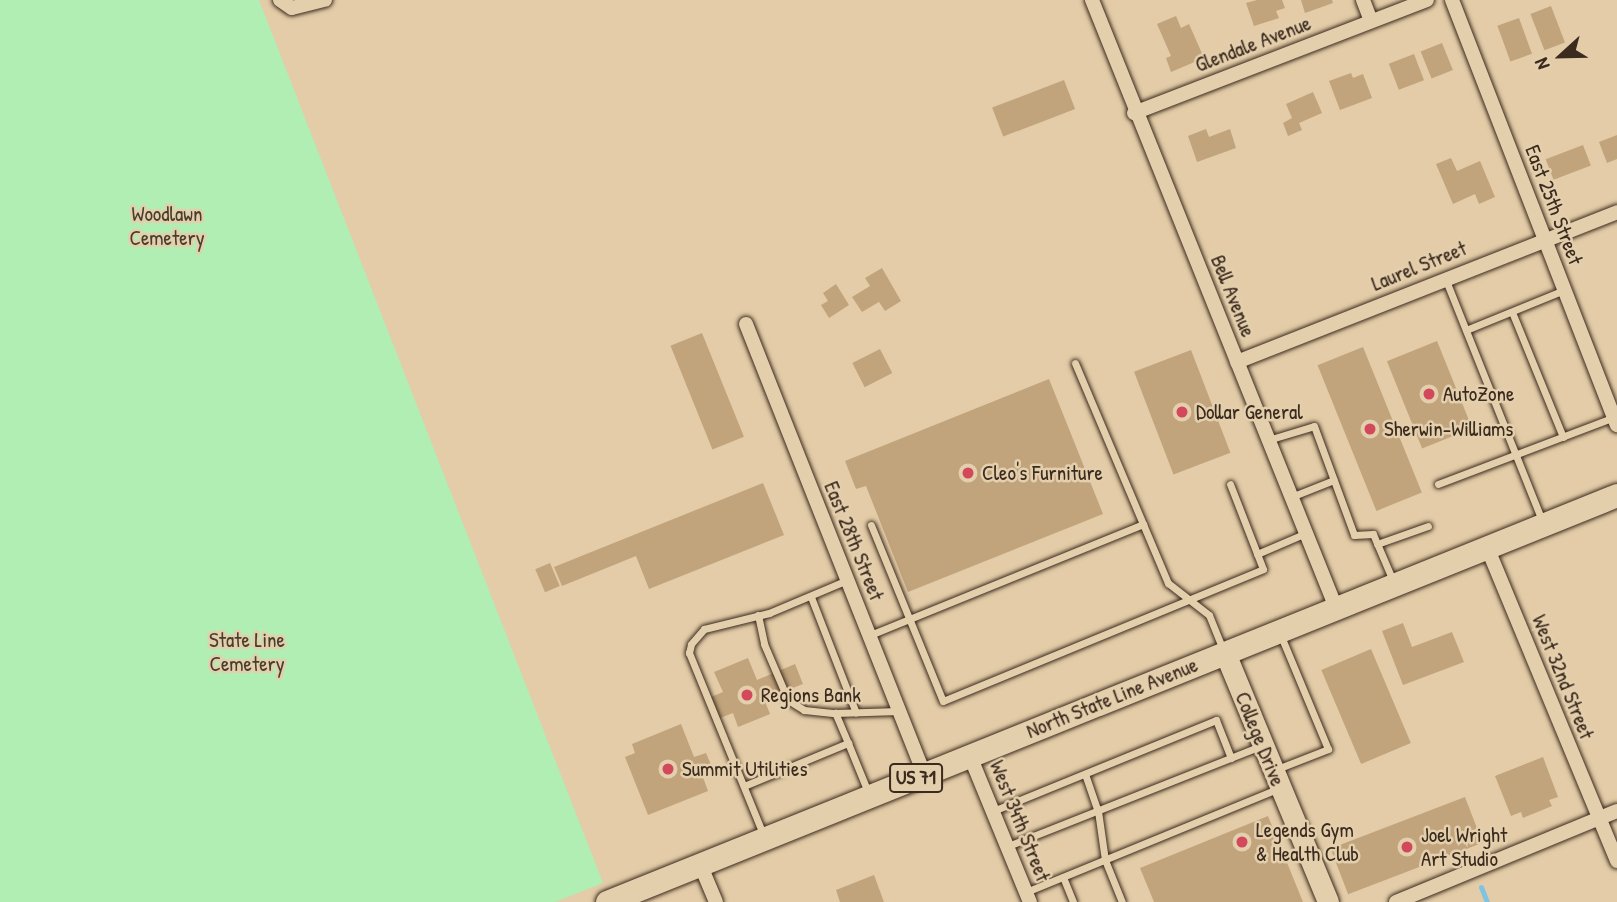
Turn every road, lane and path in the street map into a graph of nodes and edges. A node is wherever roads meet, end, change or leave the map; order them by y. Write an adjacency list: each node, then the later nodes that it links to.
1 (325, 0): 6 (street)
2 (1092, 0): 8 (street, Bell Avenue)
3 (1363, 0): 7 (street)
4 (1427, 0): 7 (street, Glendale Avenue)
5 (1452, 0): 10 (street, East 25th Street)
6 (282, 3)
7 (1371, 21): 8 (street, Glendale Avenue)
8 (1134, 113): 16 (street, Bell Avenue)
9 (1617, 212): 10 (street, Laurel Street)
10 (1545, 240): 11 (street, Laurel Street); 12 (street, East 25th Street)
11 (1445, 278): 15 (lane); 16 (street, Laurel Street)
12 (1564, 290): 13 (lane); 18 (street, East 25th Street)
13 (1512, 312): 15 (lane); 19 (lane)
14 (746, 324): 35 (street, East 28th Street)
15 (1466, 330): 21 (lane)
16 (1237, 362): 20 (street, Bell Avenue)
17 (1075, 363): 27 (lane)
18 (1615, 421): 19 (lane)
19 (1563, 437): 21 (lane)
20 (1268, 440): 22 (lane); 26 (street, Bell Avenue)
21 (1514, 455): 24 (lane); 28 (lane)
22 (1334, 480): 26 (lane); 32 (lane)
23 (1230, 484): 34 (lane)
24 (1438, 484)
25 (1617, 495): 28 (main road, North State Line Avenue / US 71)
26 (1291, 497): 31 (street, Bell Avenue)
27 (1143, 524): 38 (lane); 41 (lane)
28 (1544, 524): 33 (main road, North State Line Avenue / US 71)
29 (871, 525): 41 (lane)
30 (1428, 526): 32 (lane)
31 (1306, 533): 34 (lane); 39 (street, Bell Avenue)
32 (1377, 544): 36 (lane)
33 (1487, 547): 36 (main road, North State Line Avenue / US 71); 60 (street, West 32nd Street)
34 (1257, 554): 38 (lane)
35 (847, 580): 37 (lane); 43 (street, East 28th Street)
36 (1394, 584): 39 (main road, North State Line Avenue / US 71)
37 (810, 597): 40 (lane); 47 (lane)
38 (1193, 600): 41 (lane); 44 (lane)
39 (1336, 608): 42 (main road, North State Line Avenue / US 71)
40 (758, 615): 46 (lane); 55 (lane)
41 (910, 619): 43 (lane)
42 (1279, 631): 44 (main road, North State Line Avenue / US 71); 54 (lane)
43 (869, 635): 45 (street, East 28th Street)
44 (1225, 653): 49 (street, College Drive); 50 (main road, North State Line Avenue / US 71)
45 (899, 711): 47 (lane); 52 (street, East 28th Street)
46 (835, 713): 47 (lane); 48 (lane)
47 (856, 713)
48 (848, 743): 55 (lane); 56 (lane)
49 (1263, 745): 51 (lane); 54 (street, College Drive)
50 (970, 755): 52 (main road, North State Line Avenue / US 71); 57 (street, West 34th Street)
51 (1231, 758): 53 (lane); 58 (lane)
52 (924, 774): 56 (main road, North State Line Avenue / US 71)
53 (1085, 774): 57 (lane); 58 (lane)
54 (1277, 779): 63 (lane); 72 (street, College Drive)
55 (744, 786): 61 (lane)
56 (869, 796): 61 (main road, North State Line Avenue / US 71)
57 (993, 811): 62 (street, West 34th Street)
58 (1098, 811): 62 (lane); 63 (lane)
59 (1617, 811): 60 (street)
60 (1599, 818): 64 (street, West 32nd Street); 73 (street)
61 (765, 838): 65 (main road, North State Line Avenue / US 71)
62 (1007, 847): 67 (street, West 34th Street)
63 (1105, 860): 66 (lane); 71 (lane)
64 (1617, 861)
65 (700, 864): 68 (main road, North State Line Avenue / US 71); 69 (street)
66 (1063, 877): 67 (lane); 70 (lane)
67 (1028, 897)
68 (607, 902)
69 (716, 902)
70 (1073, 902)
71 (1122, 902)
72 (1328, 902)
73 (1396, 902)

